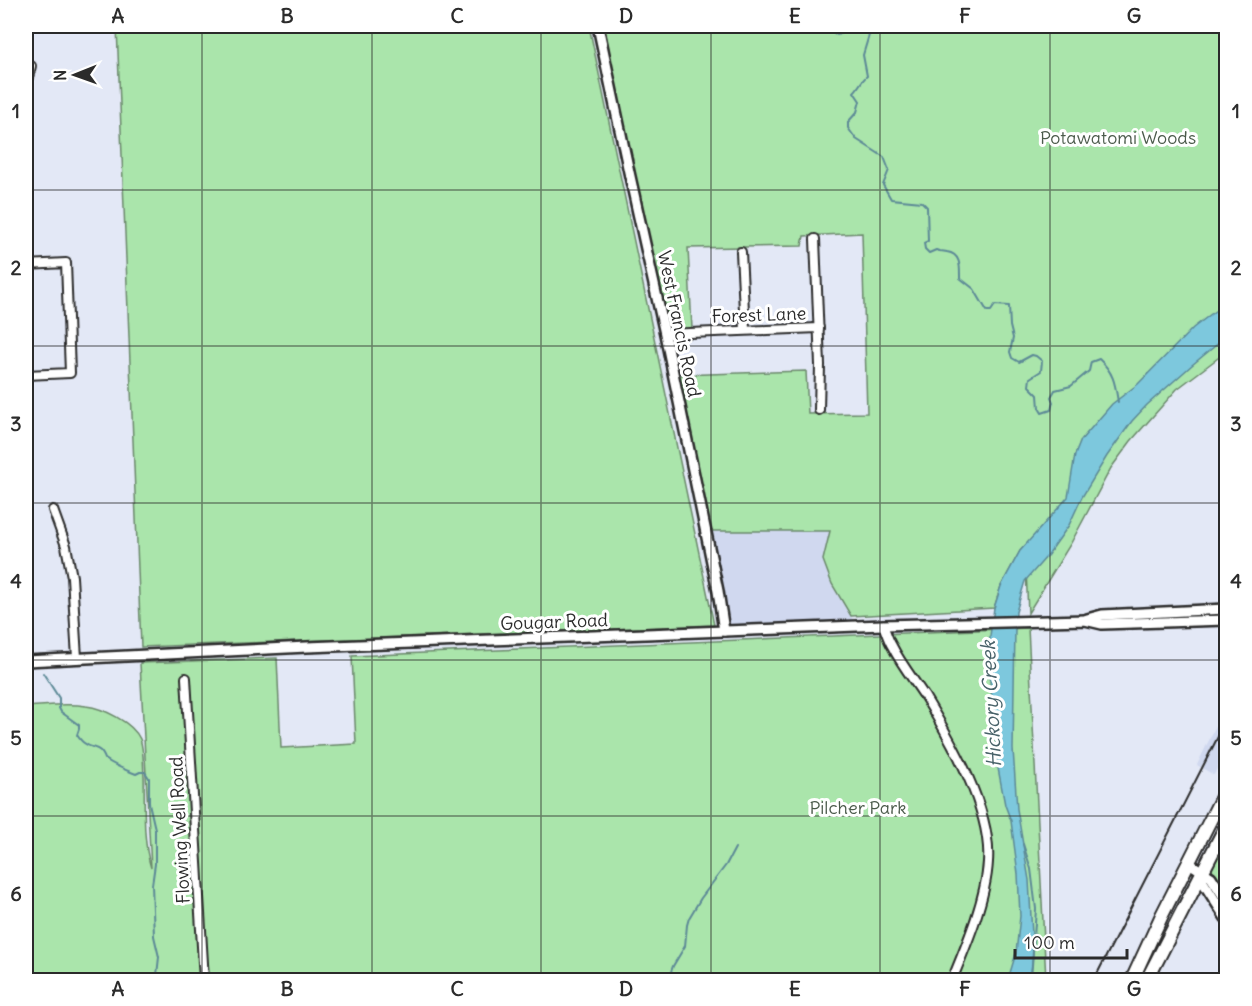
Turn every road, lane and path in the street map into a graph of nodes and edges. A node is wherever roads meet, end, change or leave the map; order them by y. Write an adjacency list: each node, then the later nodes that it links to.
1 (598, 26): 9 (street, West Francis Road)
2 (32, 66): 3 (street)
3 (26, 85)
4 (815, 239): 7 (street)
5 (741, 252): 8 (street)
6 (26, 266): 10 (street)
7 (819, 328): 8 (street, Forest Lane); 11 (street)
8 (745, 330): 9 (street, Forest Lane)
9 (665, 334): 17 (street, West Francis Road)
10 (26, 375)
11 (819, 410)
12 (53, 510): 18 (street)
13 (1227, 609): 14 (street, Gougar Road)
14 (1085, 620): 15 (street, Gougar Road); 16 (street, Gougar Road)
15 (1227, 620)
16 (884, 625): 17 (street, Gougar Road); 28 (street)
17 (724, 631): 18 (street, Gougar Road)
18 (77, 658): 19 (street, Gougar Road)
19 (26, 661)
20 (186, 678): 27 (street, Flowing Well Road)
21 (1227, 789): 23 (main road)
22 (1227, 826): 24 (main road)
23 (1189, 863): 24 (street); 29 (main road)
24 (1202, 872): 25 (street); 26 (street); 30 (main road)
25 (1227, 900)
26 (1227, 918)
27 (204, 981)
28 (952, 981)
29 (1132, 981)
30 (1147, 981)

